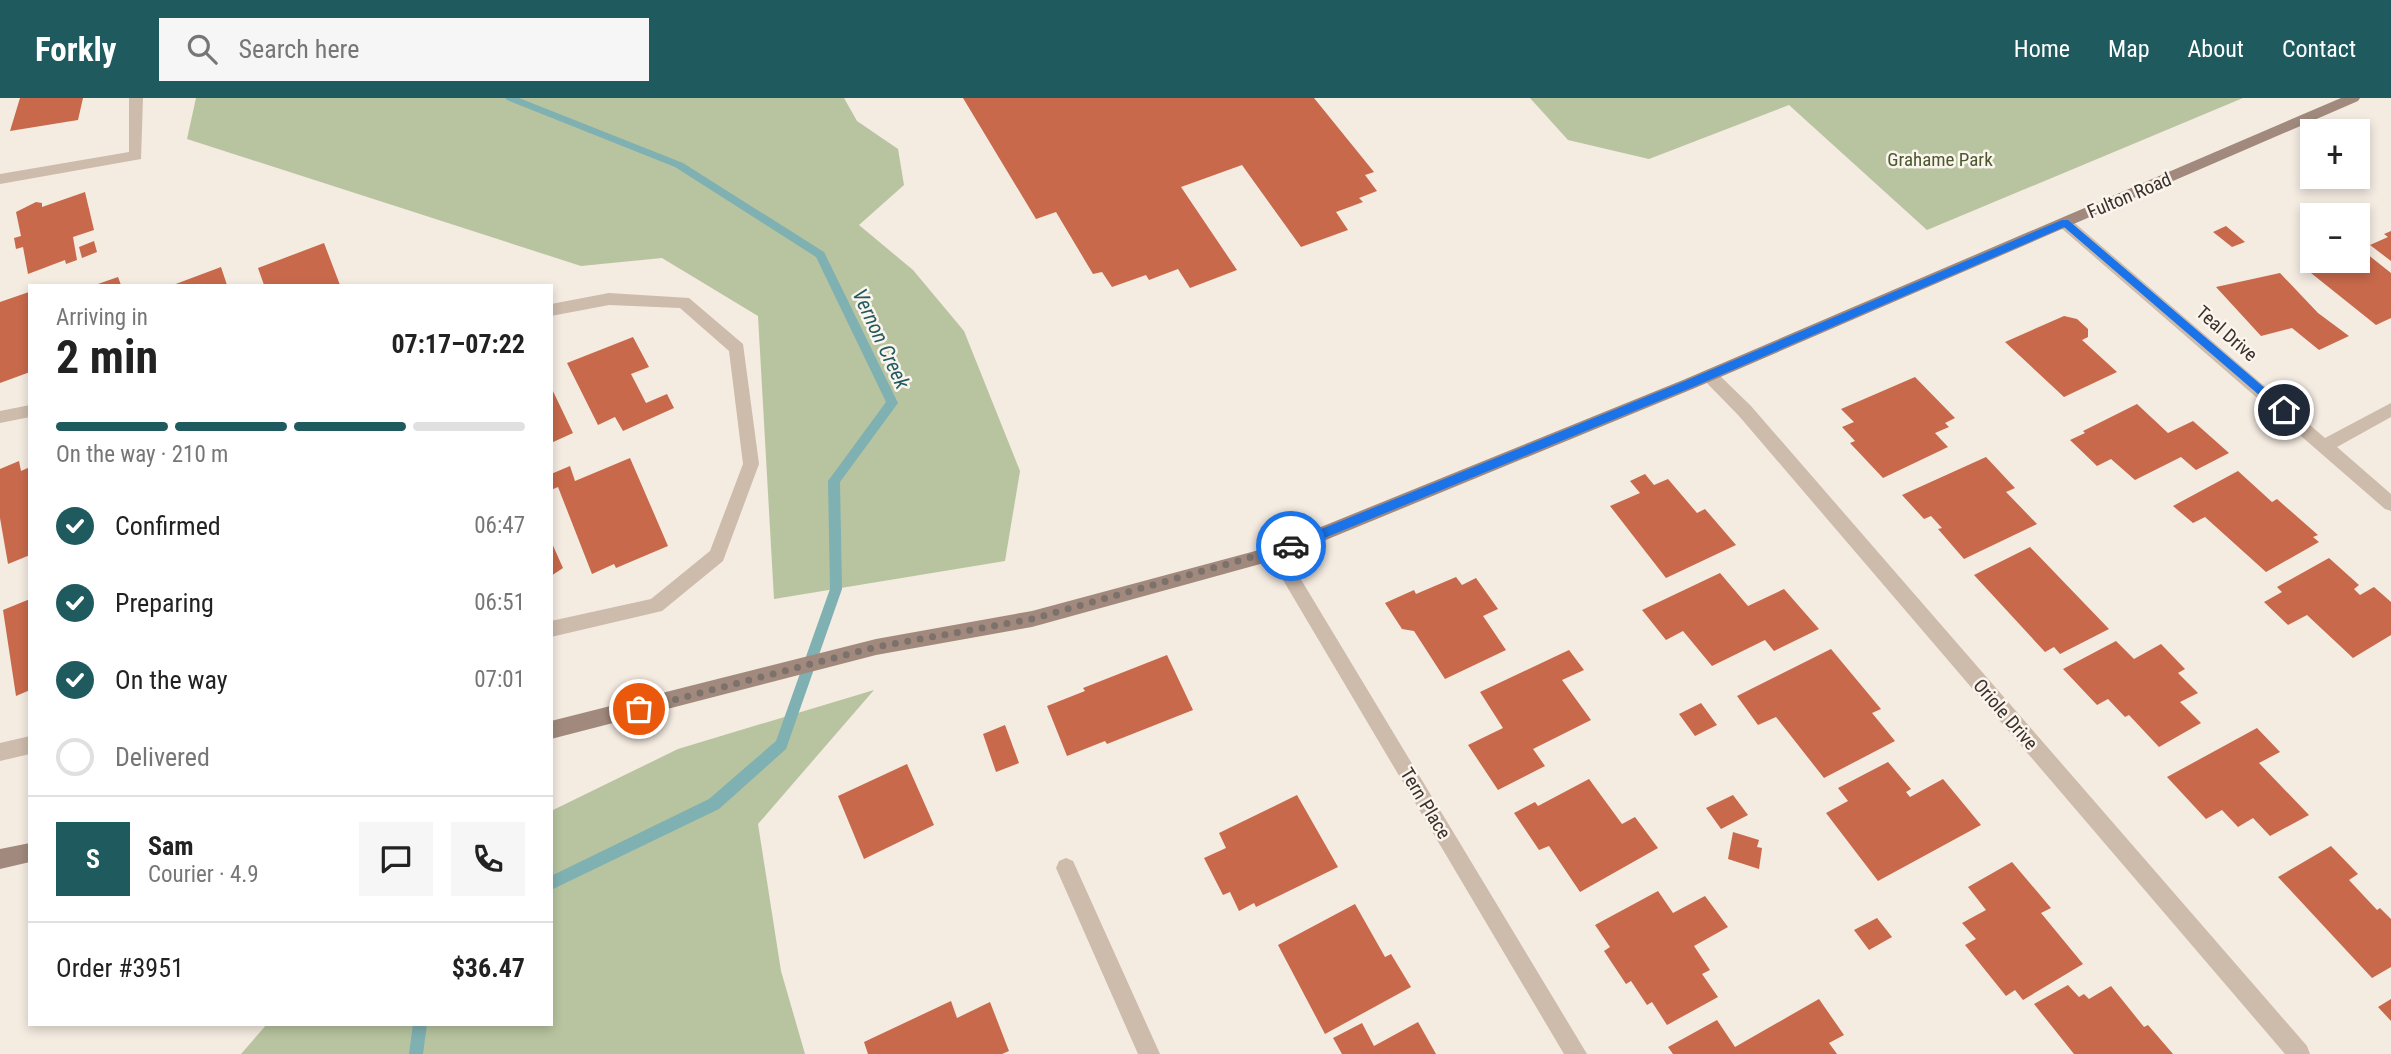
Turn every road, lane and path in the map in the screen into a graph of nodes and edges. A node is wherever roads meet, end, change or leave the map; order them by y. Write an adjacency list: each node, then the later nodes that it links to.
1 (136, 98): 3 (street)
2 (2353, 98): 4 (street, Fulton Road)
3 (0, 179)
4 (2065, 223): 6 (street, Fulton Road); 10 (street, Teal Drive)
5 (553, 310): 13 (street)
6 (1709, 376): 12 (street, Fulton Road); 22 (street, Oriole Drive)
7 (2391, 409): 10 (street)
8 (28, 411): 9 (street)
9 (0, 417)
10 (2325, 446): 11 (street, Teal Drive)
11 (2391, 503)
12 (1276, 553): 14 (street, Fulton Road); 21 (street, Tern Place)
13 (553, 629)
14 (553, 729)
15 (28, 745): 16 (street)
16 (0, 752)
17 (28, 852): 18 (street)
18 (0, 859)
19 (1066, 868): 20 (street)
20 (1149, 1054)
21 (1576, 1054)
22 (2299, 1054)

